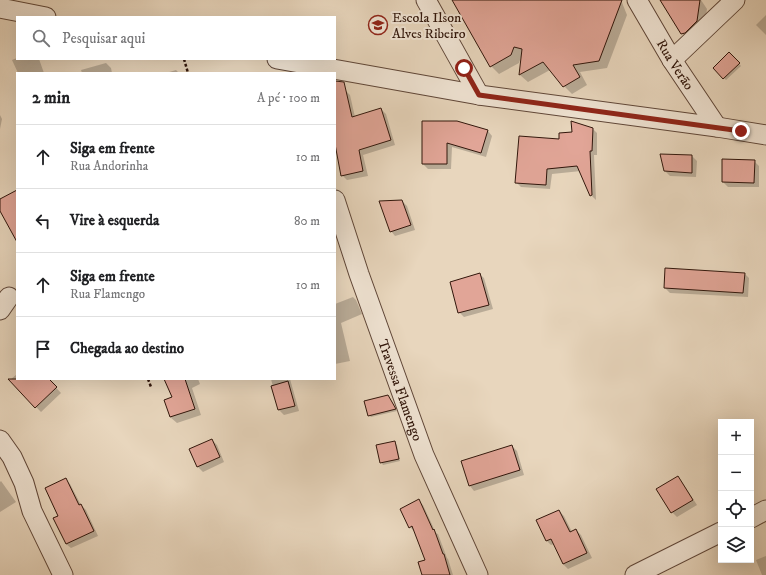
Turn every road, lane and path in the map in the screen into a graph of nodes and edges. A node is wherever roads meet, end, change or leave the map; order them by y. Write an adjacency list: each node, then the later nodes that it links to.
1 (426, 0): 10 (street)
2 (637, 0): 7 (street, Rua Verão)
3 (735, 0): 7 (street)
4 (0, 8): 5 (street)
5 (41, 16)
6 (184, 60): 9 (path)
7 (672, 60): 11 (street, Rua Verão)
8 (287, 64): 10 (street)
9 (188, 72)
10 (479, 95): 11 (street)
11 (717, 127): 12 (street)
12 (766, 135)
13 (336, 203): 21 (street, Travessa Flamengo)
14 (148, 380): 15 (path)
15 (151, 388)
16 (0, 440): 20 (street)
17 (766, 510): 18 (street)
18 (754, 516)
19 (718, 534): 22 (street)
20 (63, 575)
21 (478, 575)
22 (635, 575)

